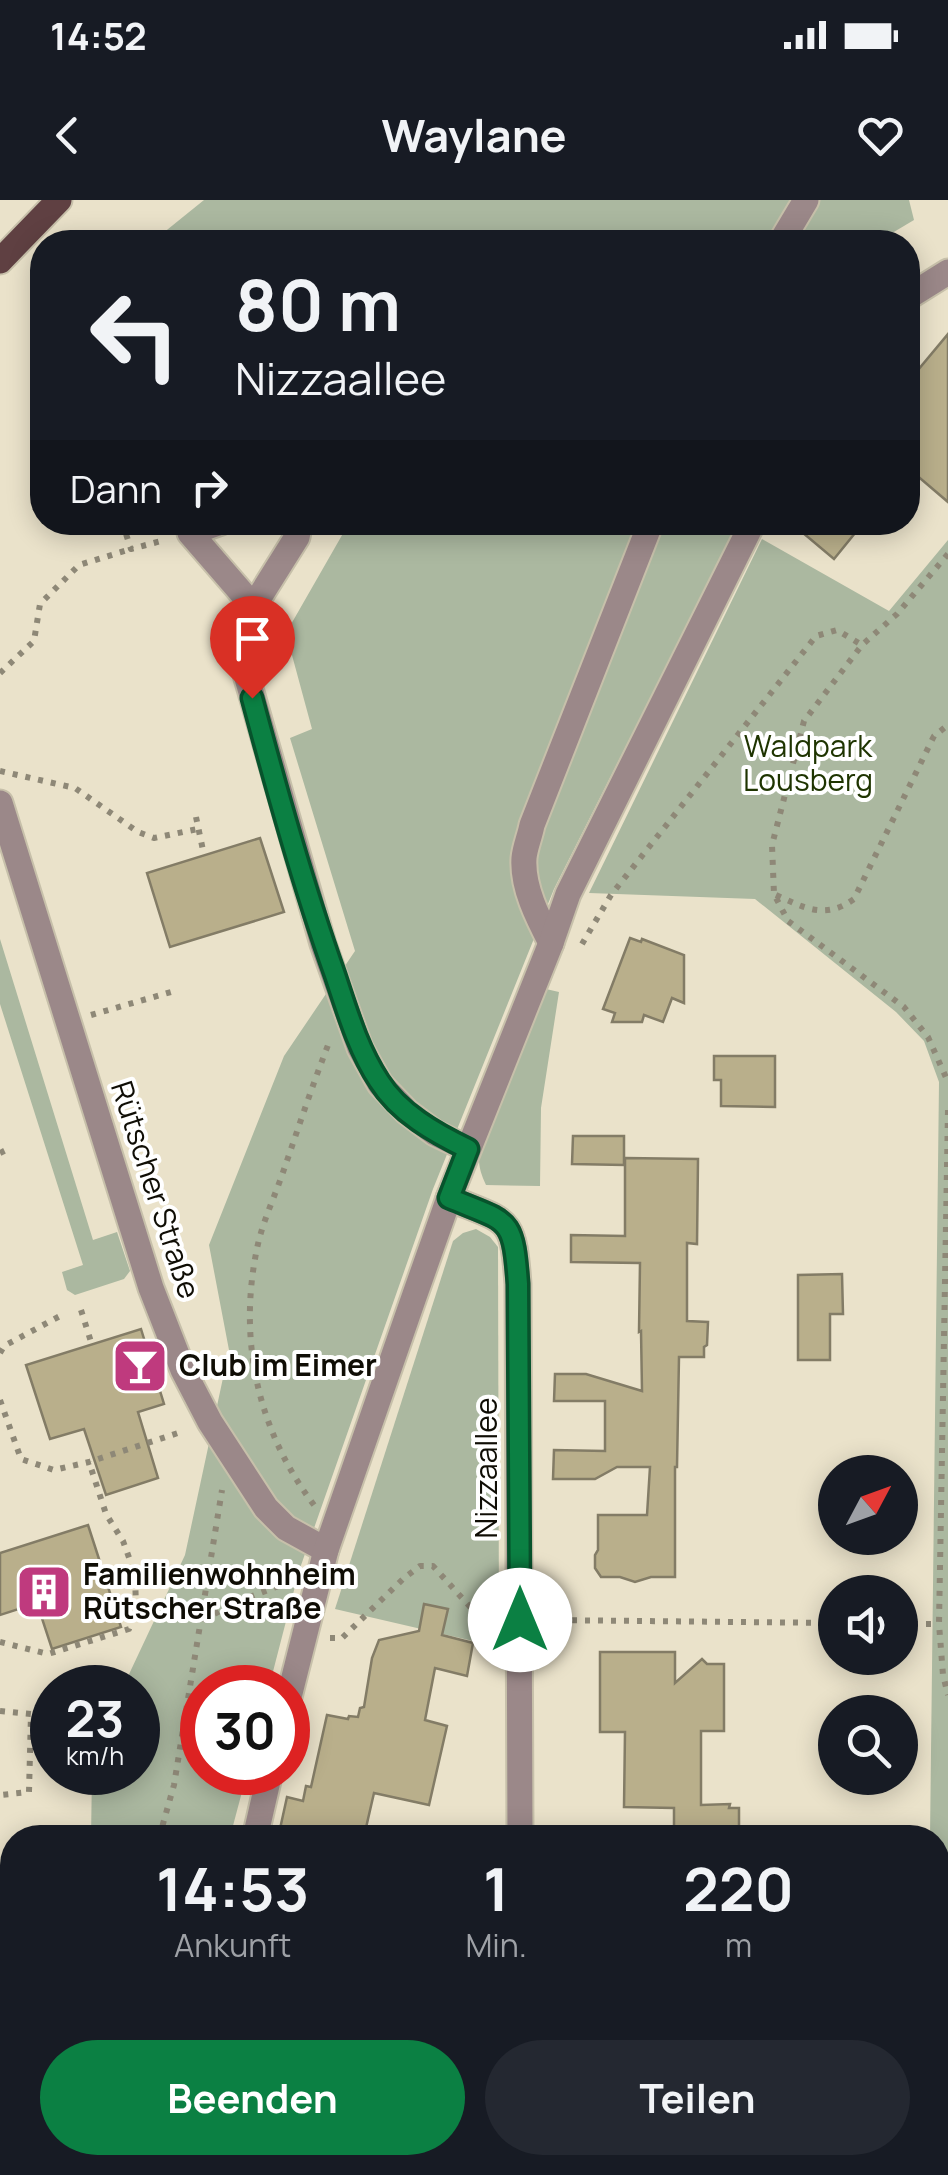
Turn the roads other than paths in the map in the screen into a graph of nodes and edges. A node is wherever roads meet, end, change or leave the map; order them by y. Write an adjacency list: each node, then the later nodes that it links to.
1 (60, 200): 4 (main road)
2 (806, 200): 5 (street)
3 (30, 230): 6 (main road)
4 (30, 230)
5 (788, 230)
6 (0, 261)
7 (948, 272): 8 (street)
8 (920, 290)
9 (192, 535): 13 (street)
10 (297, 535): 13 (street)
11 (647, 535): 15 (street)
12 (748, 535): 15 (street)
13 (254, 607): 16 (street)
14 (0, 804): 18 (street, Rütscher Straße)
15 (551, 944): 16 (street)
16 (468, 1149): 17 (street)
17 (449, 1198): 18 (street); 22 (street, Nizzaallee)
18 (330, 1540): 19 (street)
19 (296, 1665)
20 (264, 1795): 21 (street)
21 (257, 1825)
22 (520, 1825)

